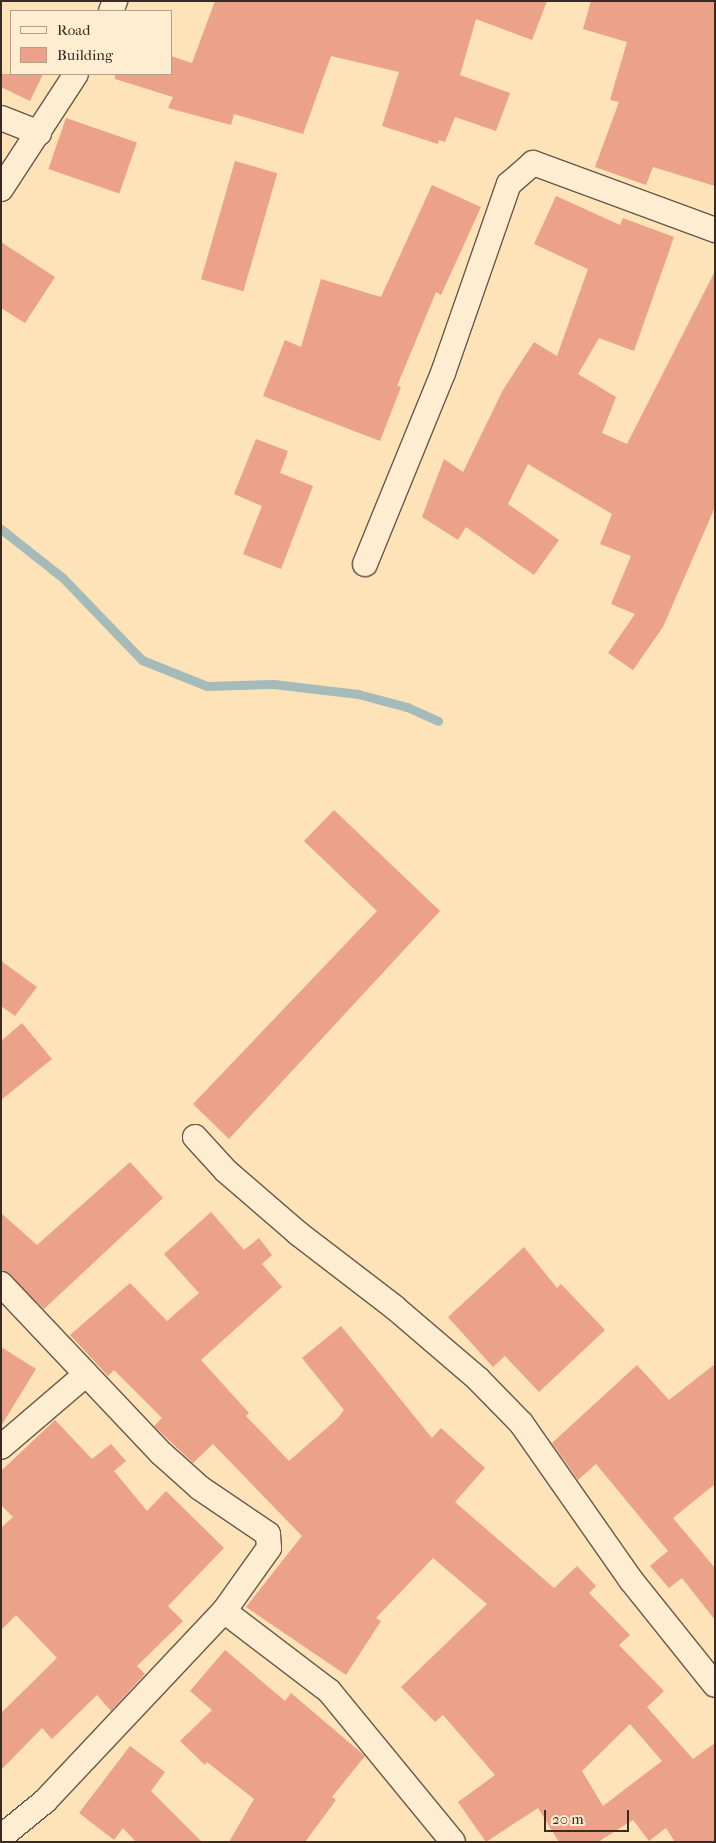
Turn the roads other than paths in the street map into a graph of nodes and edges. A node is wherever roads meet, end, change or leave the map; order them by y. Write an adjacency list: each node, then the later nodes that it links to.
1 (75, 75): 3 (street)
2 (1, 118): 3 (street)
3 (39, 133): 4 (street)
4 (1, 189)
5 (715, 230): 6 (street)
6 (365, 564)
7 (194, 1137): 12 (street)
8 (1, 1284): 9 (street)
9 (85, 1375): 10 (street); 11 (street)
10 (1, 1447)
11 (224, 1611): 13 (street); 14 (street)
12 (715, 1685)
13 (1, 1837)
14 (452, 1842)

